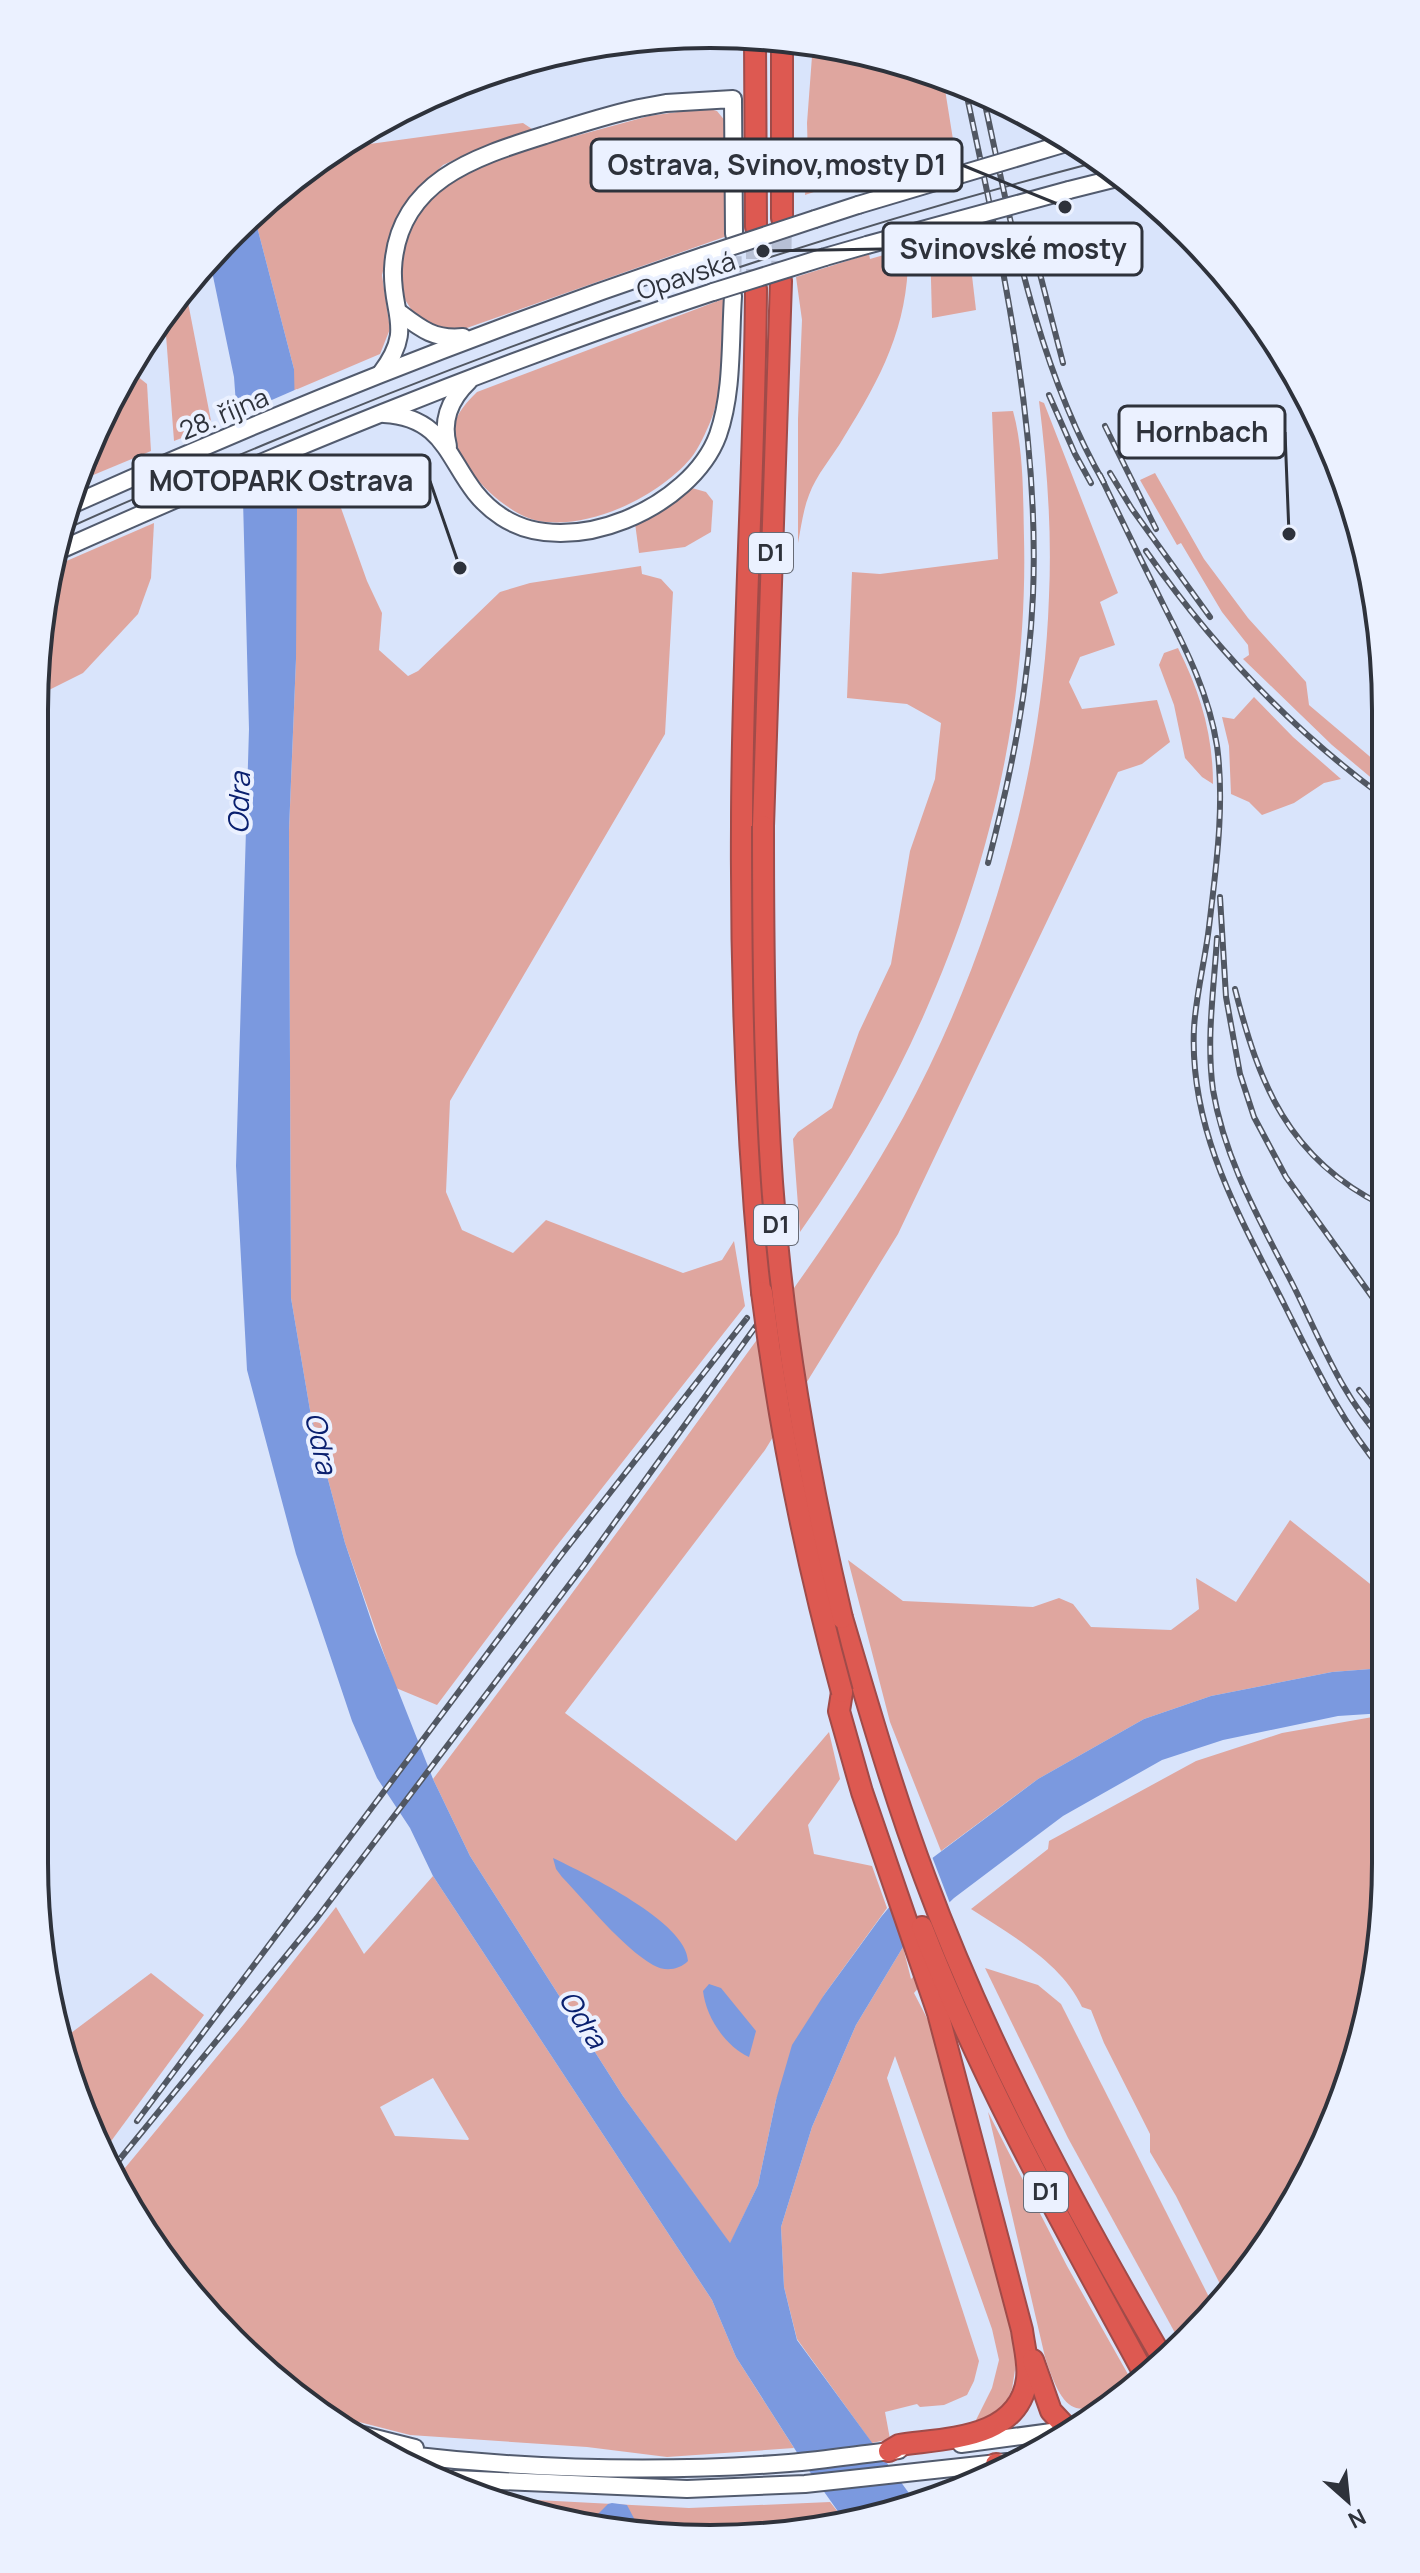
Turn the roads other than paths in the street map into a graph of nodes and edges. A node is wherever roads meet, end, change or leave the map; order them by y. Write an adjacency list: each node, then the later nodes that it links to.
1 (755, 49): 6 (highway)
2 (782, 52): 5 (highway)
3 (1056, 146): 12 (main road, Opavská, bridge)
4 (1107, 181): 14 (main road, Opavská, bridge)
5 (782, 218)
6 (756, 227)
7 (734, 234): 11 (main road)
8 (781, 281): 22 (highway, D1, bridge)
9 (756, 289): 20 (highway, D1, bridge)
10 (733, 296): 17 (main road)
11 (400, 313): 12 (main road); 13 (main road)
12 (480, 335): 13 (main road, Opavská)
13 (380, 374): 15 (main road, Opavská)
14 (476, 375): 16 (main road, Opavská); 17 (main road)
15 (355, 384): 18 (main road, 28. října)
16 (373, 416): 17 (main road); 19 (main road)
17 (452, 459)
18 (82, 501)
19 (69, 546)
20 (948, 2011): 21 (highway); 23 (highway, D1)
21 (1022, 2330): 24 (highway); 26 (highway)
22 (1158, 2350)
23 (1140, 2366)
24 (1062, 2423)
25 (1048, 2432): 26 (main road)
26 (985, 2436): 28 (highway)
27 (387, 2441): 30 (main road)
28 (889, 2451): 30 (main road)
29 (416, 2456): 30 (main road)
30 (446, 2460)
31 (983, 2466): 32 (main road)
32 (474, 2481)

